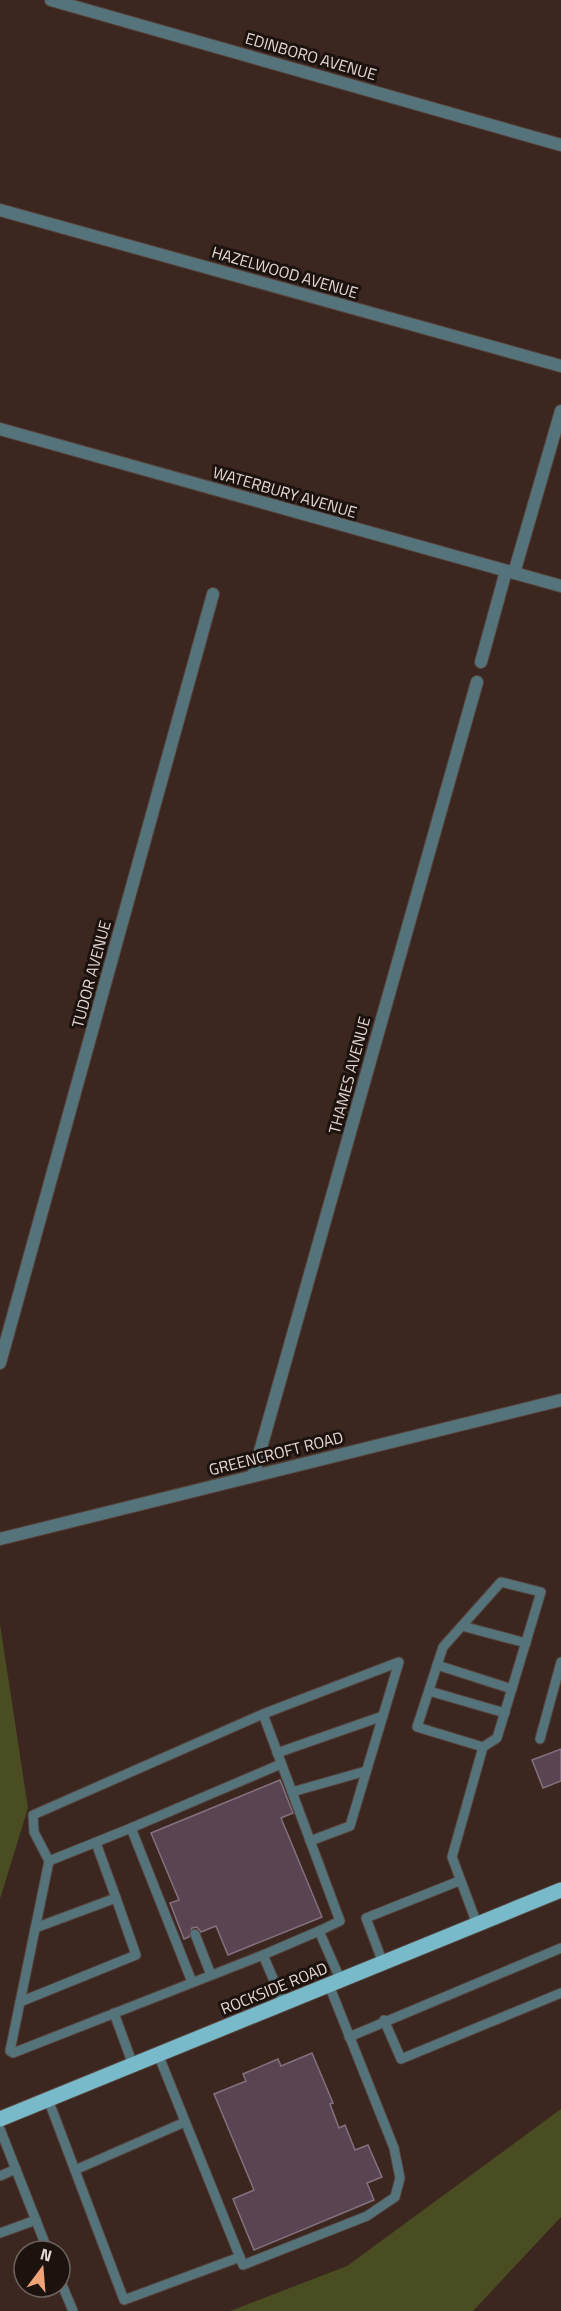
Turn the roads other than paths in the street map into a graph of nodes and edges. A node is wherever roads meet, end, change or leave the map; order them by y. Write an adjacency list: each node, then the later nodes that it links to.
1 (51, 0): 2 (street, EDINBORO AVENUE)
2 (561, 144)
3 (0, 210): 4 (street, HAZELWOOD AVENUE)
4 (561, 366)
5 (561, 411): 7 (street)
6 (0, 429): 7 (street, WATERBURY AVENUE)
7 (510, 572): 8 (street, WATERBURY AVENUE); 10 (street)
8 (561, 586)
9 (213, 594): 12 (street, TUDOR AVENUE)
10 (481, 662)
11 (477, 682): 14 (street, THAMES AVENUE)
12 (0, 1363)
13 (561, 1400): 14 (street, GREENCROFT ROAD)
14 (253, 1476): 15 (street, GREENCROFT ROAD)
15 (0, 1539)
16 (462, 1626): 17 (lane); 17 (lane); 19 (lane)
17 (526, 1643): 20 (lane)
18 (561, 1662): 25 (lane)
19 (437, 1665): 20 (lane); 21 (lane)
20 (512, 1689): 22 (lane)
21 (429, 1691): 22 (lane); 26 (lane)
22 (505, 1713): 26 (lane)
23 (263, 1714): 24 (lane); 27 (lane); 34 (lane)
24 (383, 1716): 27 (lane); 29 (lane)
25 (540, 1739)
26 (483, 1747): 35 (lane)
27 (277, 1753): 28 (lane)
28 (281, 1764): 30 (lane); 31 (lane)
29 (366, 1771): 30 (lane); 32 (lane)
30 (292, 1792): 32 (lane)
31 (131, 1828): 33 (lane); 46 (lane)
32 (310, 1841): 40 (lane)
33 (96, 1842): 34 (lane); 37 (lane)
34 (49, 1861): 39 (lane)
35 (459, 1881): 38 (lane); 44 (lane)
36 (561, 1890): 38 (main road, ROCKSIDE ROAD)
37 (116, 1898): 39 (lane); 49 (lane)
38 (477, 1924): 44 (main road, ROCKSIDE ROAD)
39 (35, 1928): 49 (lane)
40 (319, 1930): 43 (lane); 47 (lane)
41 (195, 1934): 45 (lane)
42 (561, 1948): 52 (lane)
43 (263, 1955): 45 (lane); 50 (lane)
44 (383, 1963): 47 (main road, ROCKSIDE ROAD)
45 (211, 1975): 46 (lane)
46 (192, 1982): 51 (lane)
47 (335, 1983): 50 (main road, ROCKSIDE ROAD); 53 (lane)
48 (561, 1993): 52 (lane)
49 (20, 2002): 51 (lane)
50 (284, 2004): 54 (main road, ROCKSIDE ROAD)
51 (114, 2013): 55 (lane)
52 (384, 2020): 53 (lane)
53 (350, 2037): 66 (lane)
54 (158, 2054): 55 (main road, ROCKSIDE ROAD); 58 (lane)
55 (133, 2065): 56 (main road, ROCKSIDE ROAD)
56 (48, 2099): 57 (main road, ROCKSIDE ROAD); 61 (lane)
57 (0, 2119)
58 (185, 2122): 61 (lane); 66 (lane)
59 (0, 2129): 60 (lane)
60 (16, 2169): 62 (lane); 63 (lane)
61 (75, 2170): 66 (lane)
62 (0, 2176)
63 (36, 2220): 64 (lane); 65 (lane)
64 (0, 2233)
65 (43, 2239)
66 (240, 2257)

